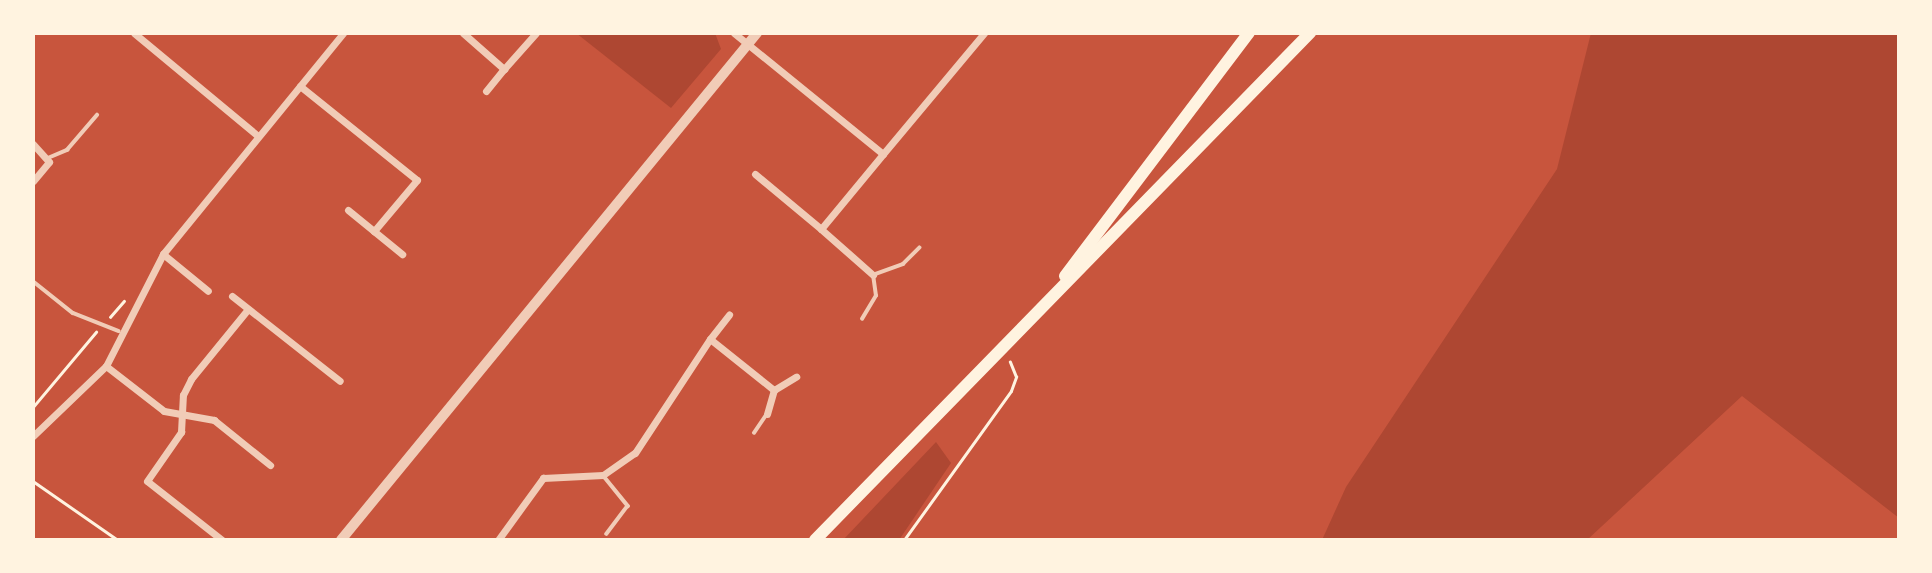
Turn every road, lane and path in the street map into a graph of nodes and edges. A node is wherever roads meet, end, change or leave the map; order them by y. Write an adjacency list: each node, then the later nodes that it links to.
1 (343, 33): 12 (street)
2 (463, 33): 11 (street)
3 (536, 33): 11 (street)
4 (734, 33): 10 (street)
5 (757, 33): 10 (street)
6 (984, 33): 17 (street)
7 (1249, 33): 37 (main road)
8 (1310, 33): 37 (main road)
9 (138, 34): 15 (street)
10 (747, 44): 17 (street); 55 (street)
11 (504, 69): 13 (street)
12 (300, 86): 15 (street); 23 (street)
13 (486, 91)
14 (97, 115): 18 (lane)
15 (258, 136): 25 (street)
16 (33, 144): 18 (street)
17 (883, 154): 22 (street)
18 (48, 158): 20 (street)
19 (755, 174): 22 (street)
20 (33, 181)
21 (348, 210): 23 (street)
22 (821, 229): 27 (street)
23 (374, 231): 26 (street)
24 (919, 248): 27 (lane)
25 (163, 254): 29 (street); 36 (street)
26 (402, 254)
27 (873, 275): 34 (lane)
28 (33, 281): 35 (lane)
29 (208, 290)
30 (232, 296): 32 (street)
31 (128, 298): 35 (path)
32 (248, 309): 42 (street); 45 (street)
33 (729, 315): 38 (street)
34 (862, 319)
35 (102, 324): 36 (lane); 44 (path)
36 (119, 331): 40 (street)
37 (1021, 331): 39 (main road)
38 (710, 339): 43 (street); 50 (street)
39 (1002, 351): 57 (main road); 58 (path)
40 (106, 366): 45 (street); 48 (street)
41 (796, 377): 43 (street)
42 (340, 381)
43 (774, 390): 46 (street)
44 (33, 407)
45 (181, 414): 49 (street); 54 (street)
46 (767, 414): 47 (lane)
47 (754, 433)
48 (33, 436)
49 (270, 465)
50 (603, 475): 52 (lane); 56 (street)
51 (33, 481): 53 (path)
52 (607, 534)
53 (118, 540)
54 (222, 540)
55 (341, 540)
56 (498, 540)
57 (815, 540)
58 (904, 540)

